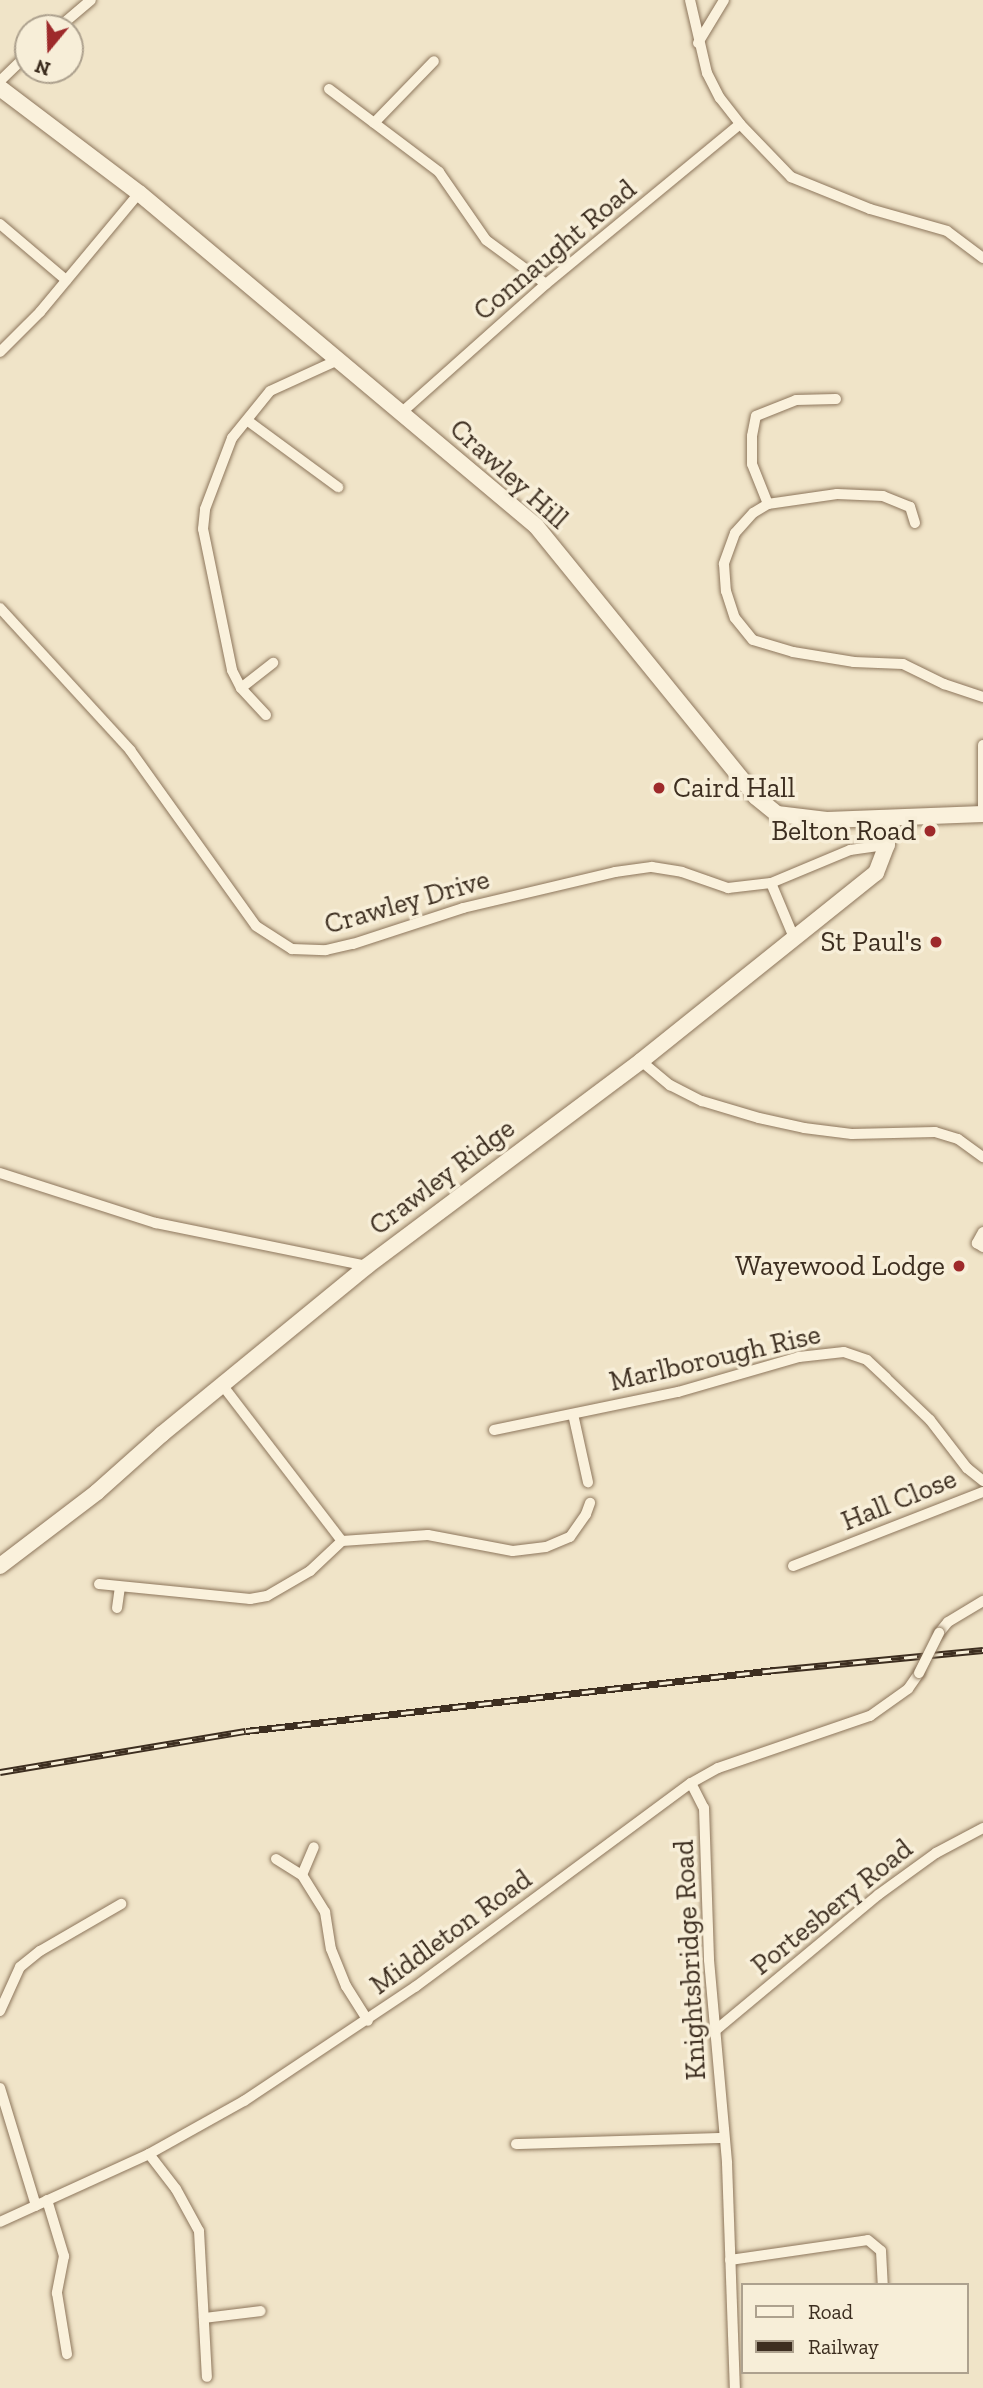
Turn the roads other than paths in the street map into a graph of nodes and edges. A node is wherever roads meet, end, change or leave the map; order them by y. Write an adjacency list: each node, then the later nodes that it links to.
1 (91, 0): 4 (street)
2 (690, 0): 5 (street)
3 (724, 0): 5 (street)
4 (74, 14)
5 (698, 43): 12 (street)
6 (434, 61): 11 (street)
7 (14, 68): 8 (street)
8 (0, 81)
9 (0, 88): 13 (street, Crawley Hill)
10 (329, 89): 11 (street)
11 (374, 123): 17 (street)
12 (740, 124): 15 (street); 17 (street, Connaught Road)
13 (139, 193): 16 (street); 19 (street, Crawley Hill)
14 (0, 224): 16 (street)
15 (983, 258)
16 (66, 280): 18 (street)
17 (546, 284): 21 (street, Connaught Road)
18 (0, 352)
19 (338, 360): 21 (street, Crawley Hill); 22 (street)
20 (836, 398): 24 (street)
21 (401, 413): 34 (street, Crawley Hill)
22 (248, 421): 23 (street); 28 (street)
23 (338, 488)
24 (768, 504): 25 (street); 29 (street)
25 (915, 523)
26 (0, 608): 36 (street, Crawley Drive)
27 (273, 663): 28 (street)
28 (241, 688): 30 (street)
29 (983, 697)
30 (266, 715)
31 (983, 745): 32 (street)
32 (982, 780): 33 (street)
33 (983, 812): 34 (street, Crawley Hill)
34 (888, 818): 35 (street, Crawley Ridge)
35 (887, 845): 36 (street, Crawley Drive); 37 (street, Crawley Ridge)
36 (771, 883): 37 (street)
37 (795, 940): 38 (street, Crawley Ridge)
38 (641, 1061): 39 (street); 43 (street, Crawley Ridge)
39 (983, 1157)
40 (0, 1173): 43 (street)
41 (983, 1232): 42 (street)
42 (983, 1247)
43 (367, 1266): 44 (street, Crawley Ridge)
44 (223, 1386): 51 (street); 52 (street, Crawley Ridge)
45 (573, 1414): 46 (street, Marlborough Rise); 47 (street, Marlborough Rise); 48 (street)
46 (494, 1430)
47 (983, 1481)
48 (588, 1482)
49 (983, 1492): 53 (street, Hall Close)
50 (590, 1503): 51 (street)
51 (342, 1541): 55 (street)
52 (0, 1566)
53 (793, 1566)
54 (99, 1584): 55 (street)
55 (120, 1587): 57 (street)
56 (983, 1601): 58 (street, Middleton Road, bridge)
57 (117, 1608)
58 (691, 1783): 65 (street, Middleton Road); 66 (street, Knightsbridge Road)
59 (983, 1828): 66 (street, Portesbery Road)
60 (314, 1847): 62 (street)
61 (276, 1859): 62 (street)
62 (302, 1875): 65 (street)
63 (121, 1904): 64 (street)
64 (0, 2011)
65 (368, 2021): 70 (street, Middleton Road)
66 (716, 2030): 68 (street, Knightsbridge Road)
67 (0, 2088): 72 (street)
68 (723, 2138): 69 (street); 74 (street, Knightsbridge Road)
69 (516, 2144)
70 (149, 2154): 71 (street, Middleton Road); 77 (street)
71 (47, 2200): 72 (street, Middleton Road); 78 (street)
72 (36, 2206): 73 (street, Middleton Road)
73 (0, 2222)
74 (730, 2260): 75 (street); 80 (street, Knightsbridge Road)
75 (883, 2283)
76 (261, 2311): 77 (street)
77 (204, 2318): 79 (street)
78 (67, 2354)
79 (207, 2377)
80 (735, 2388)

